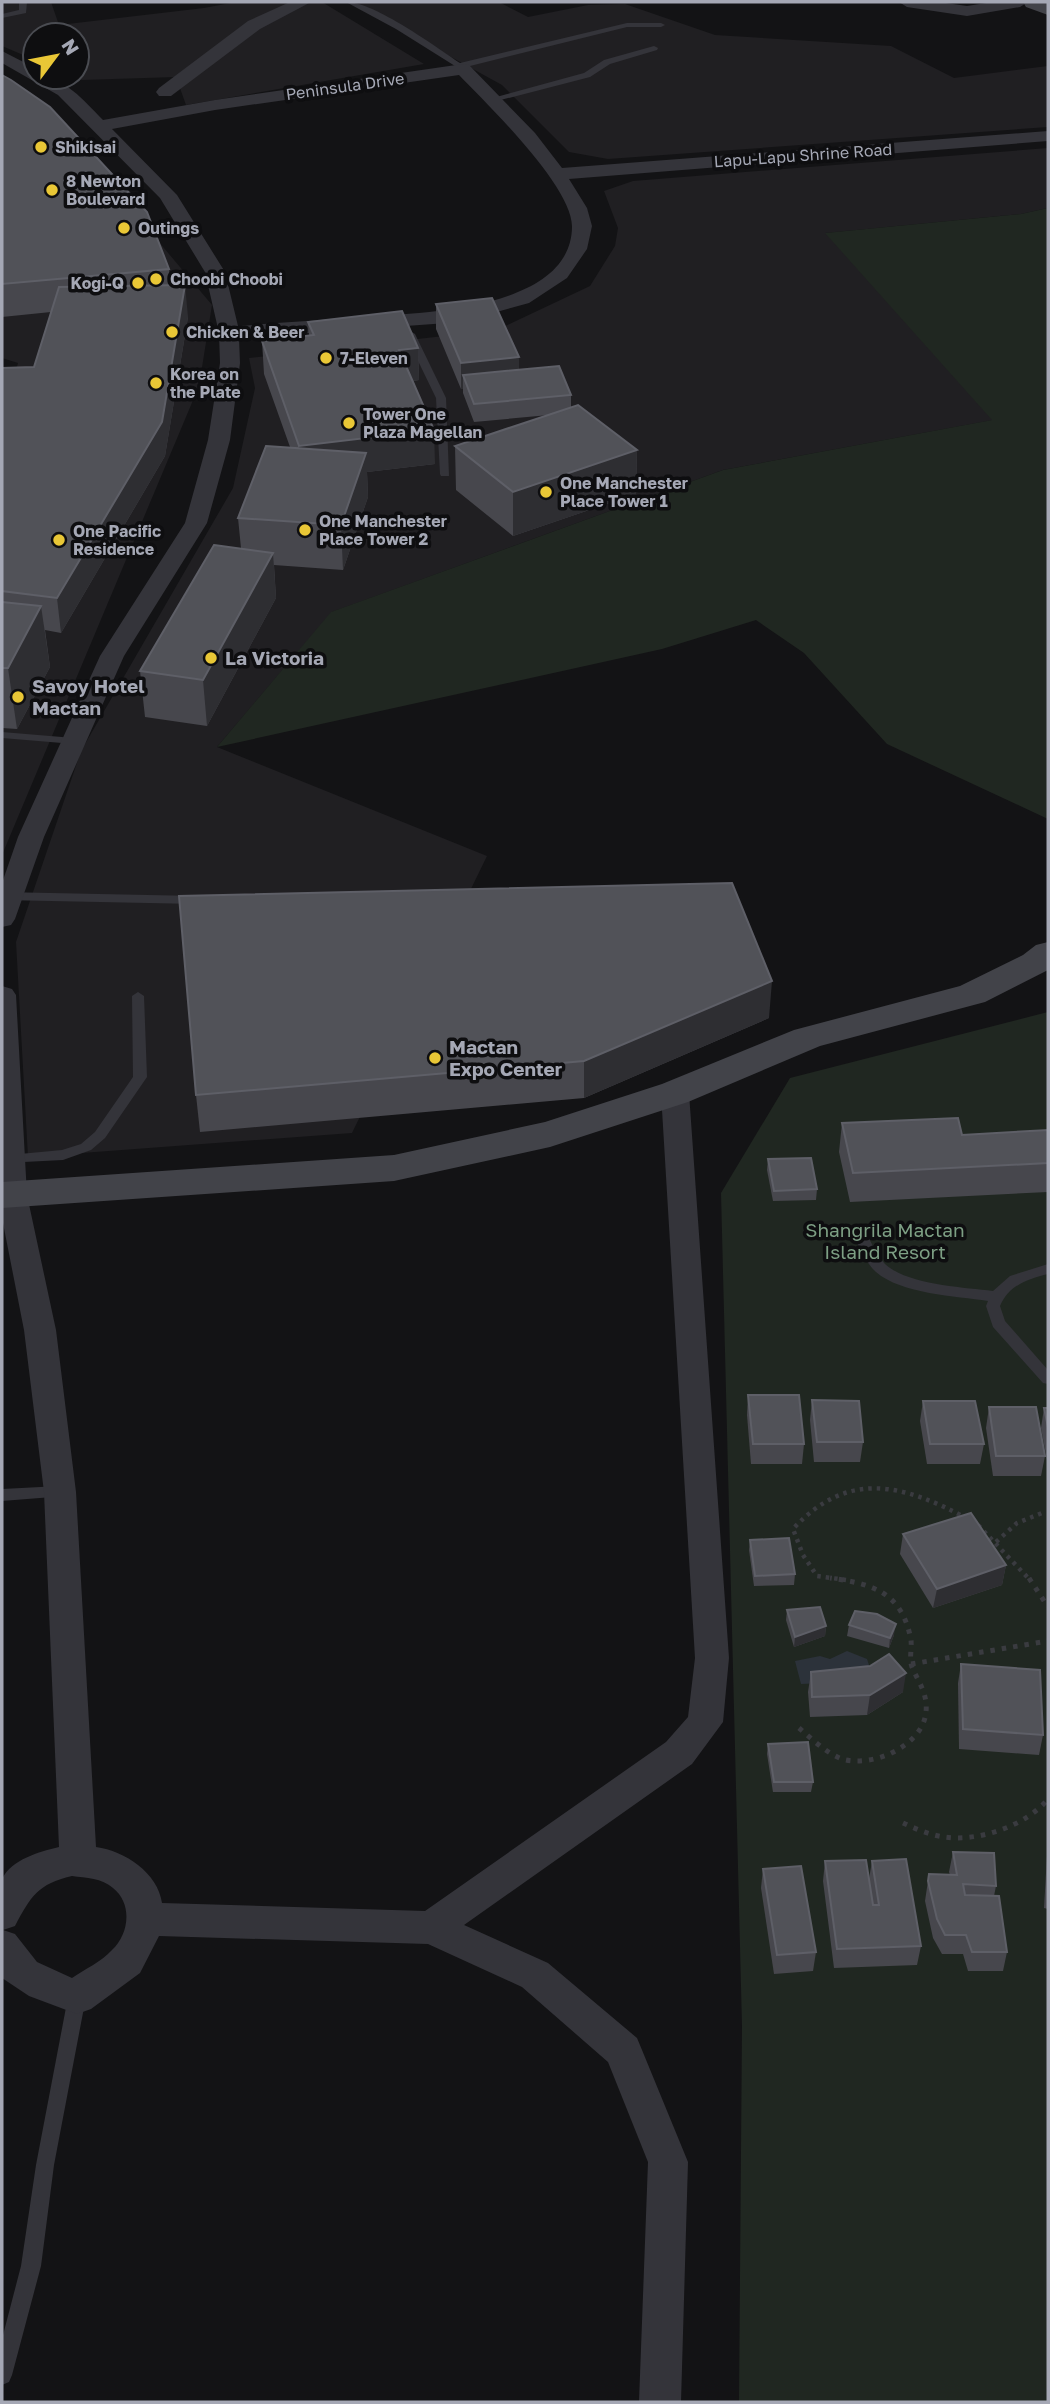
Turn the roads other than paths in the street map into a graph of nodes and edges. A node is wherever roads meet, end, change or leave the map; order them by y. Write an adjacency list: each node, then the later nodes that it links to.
1 (23, 2): 8 (lane)
2 (303, 2): 16 (street)
3 (350, 2): 13 (lane)
4 (907, 2): 5 (street)
5 (1020, 2)
6 (1034, 2): 7 (street)
7 (1048, 9)
8 (2, 16)
9 (661, 24): 13 (lane)
10 (654, 48): 17 (lane)
11 (2, 56): 12 (street)
12 (21, 67)
13 (462, 67): 17 (street); 18 (street, Peninsula Drive)
14 (2, 76): 18 (street)
15 (64, 91): 18 (street)
16 (165, 92)
17 (493, 99): 20 (street)
18 (97, 126): 22 (street)
19 (1048, 136): 20 (street, Lapu-Lapu Shrine Road)
20 (557, 174): 21 (street)
21 (403, 320): 22 (street); 23 (lane)
22 (229, 333): 25 (street)
23 (445, 474)
24 (2, 735): 25 (lane)
25 (74, 741): 27 (street)
26 (217, 900): 27 (lane)
27 (5, 904)
28 (1048, 953): 31 (street)
29 (2, 995): 32 (street)
30 (138, 996): 32 (lane)
31 (675, 1093): 32 (street); 42 (street)
32 (8, 1183): 37 (street)
33 (862, 1239): 35 (lane)
34 (1048, 1269): 35 (lane)
35 (995, 1297): 36 (lane)
36 (1048, 1379)
37 (60, 1492): 38 (lane); 39 (street)
38 (2, 1495)
39 (78, 1858): 40 (street); 41 (street)
40 (2, 1914)
41 (146, 1919): 42 (street); 44 (street)
42 (431, 1928): 46 (street)
43 (2, 1946): 44 (street)
44 (77, 1997): 45 (lane)
45 (2, 2375)
46 (660, 2402)

